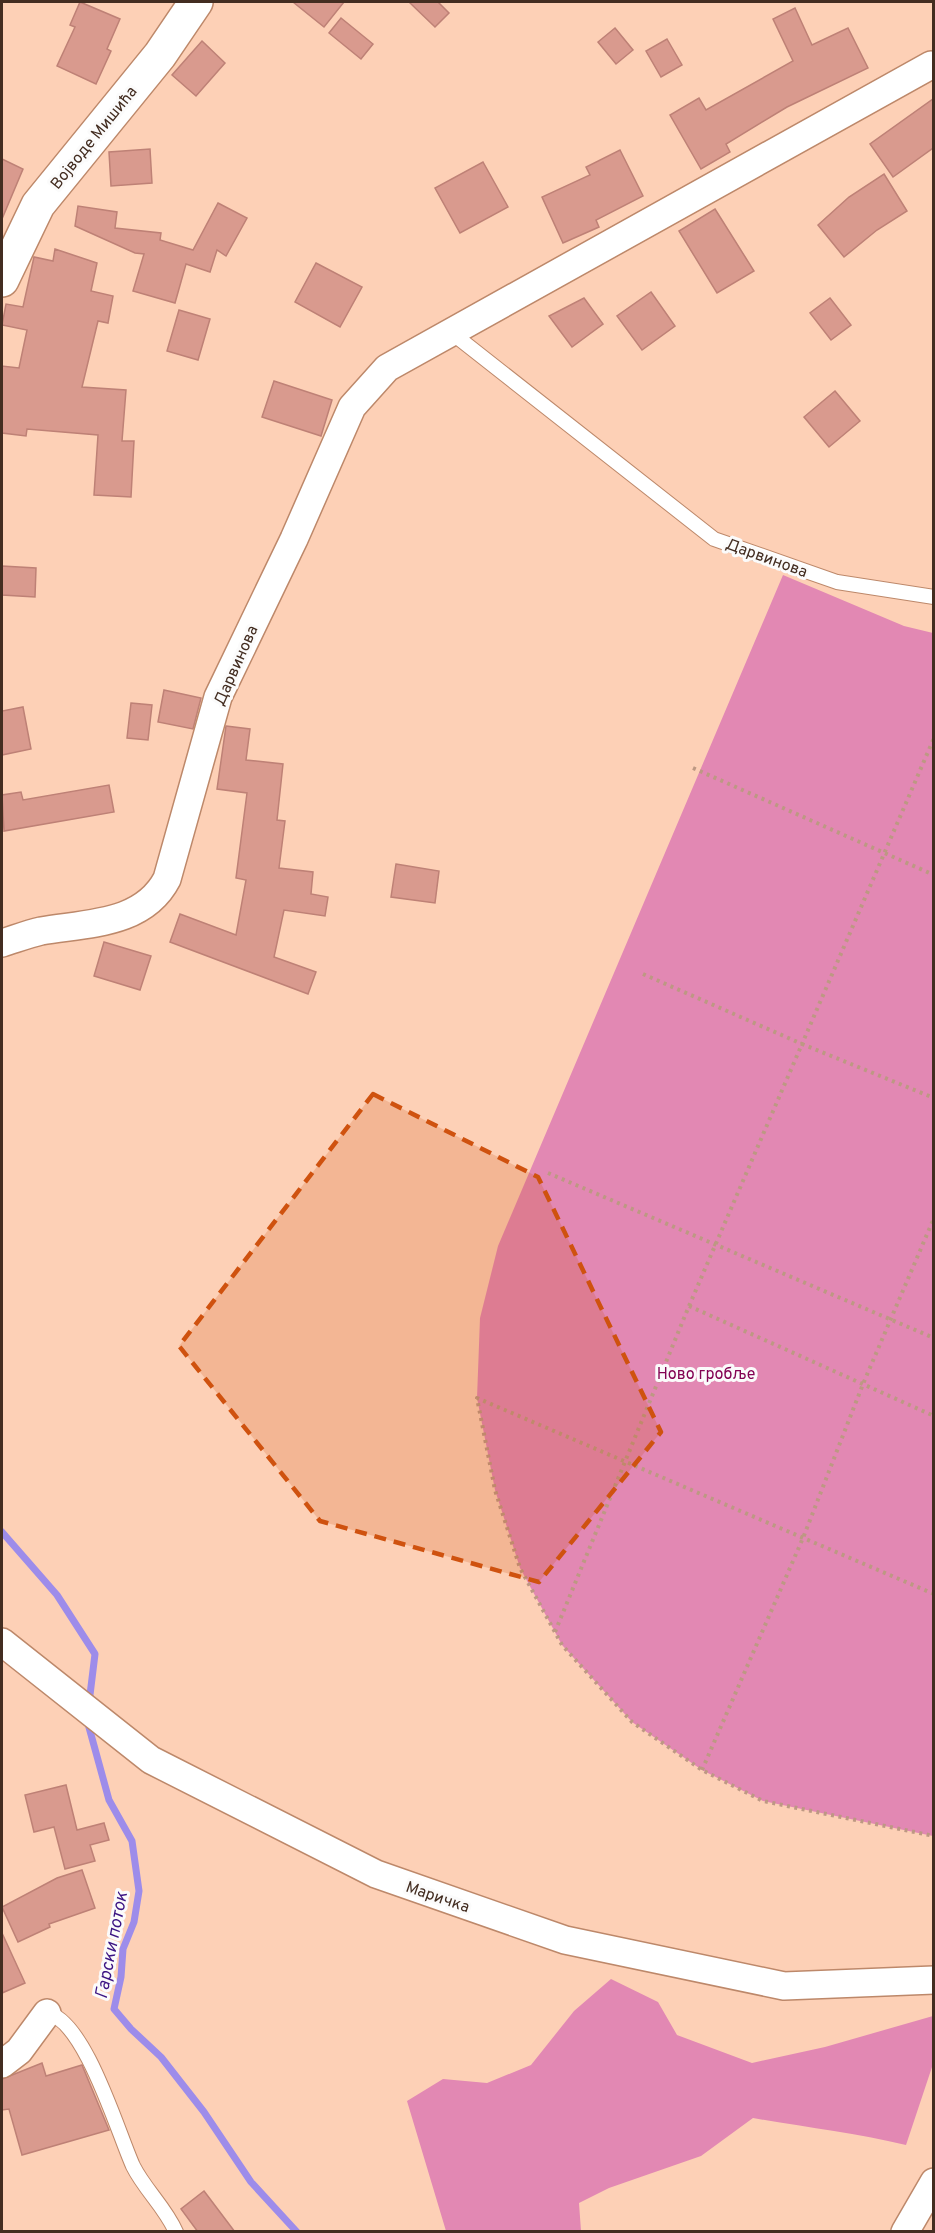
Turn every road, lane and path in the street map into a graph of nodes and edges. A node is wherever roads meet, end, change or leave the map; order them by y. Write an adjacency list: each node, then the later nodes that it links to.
1 (196, 2): 3 (street, Војводе Мишића)
2 (930, 65): 4 (street, Дарвинова)
3 (2, 280)
4 (452, 333): 5 (lane, Дарвинова); 10 (street, Дарвинова)
5 (933, 597)
6 (933, 738): 8 (path)
7 (693, 768): 8 (path)
8 (884, 853): 9 (path); 12 (path)
9 (933, 875)
10 (2, 943)
11 (644, 974): 12 (path)
12 (802, 1044): 13 (path); 16 (path)
13 (933, 1098)
14 (548, 1173): 16 (path)
15 (933, 1218): 18 (path)
16 (716, 1245): 17 (path); 18 (path)
17 (689, 1306): 20 (path); 22 (path)
18 (891, 1319): 19 (path); 20 (path)
19 (933, 1338)
20 (863, 1384): 21 (path); 23 (path)
21 (933, 1416)
22 (624, 1461): 23 (path); 25 (path); 25 (path)
23 (803, 1538): 24 (path); 27 (path)
24 (933, 1594)
25 (555, 1632): 27 (path)
26 (2, 1642): 29 (street, Маричка)
27 (702, 1770): 28 (path)
28 (933, 1836)
29 (933, 1980)
30 (47, 2013): 31 (street); 33 (lane)
31 (2, 2064)
32 (933, 2182): 34 (street)
33 (176, 2232)
34 (905, 2232)

